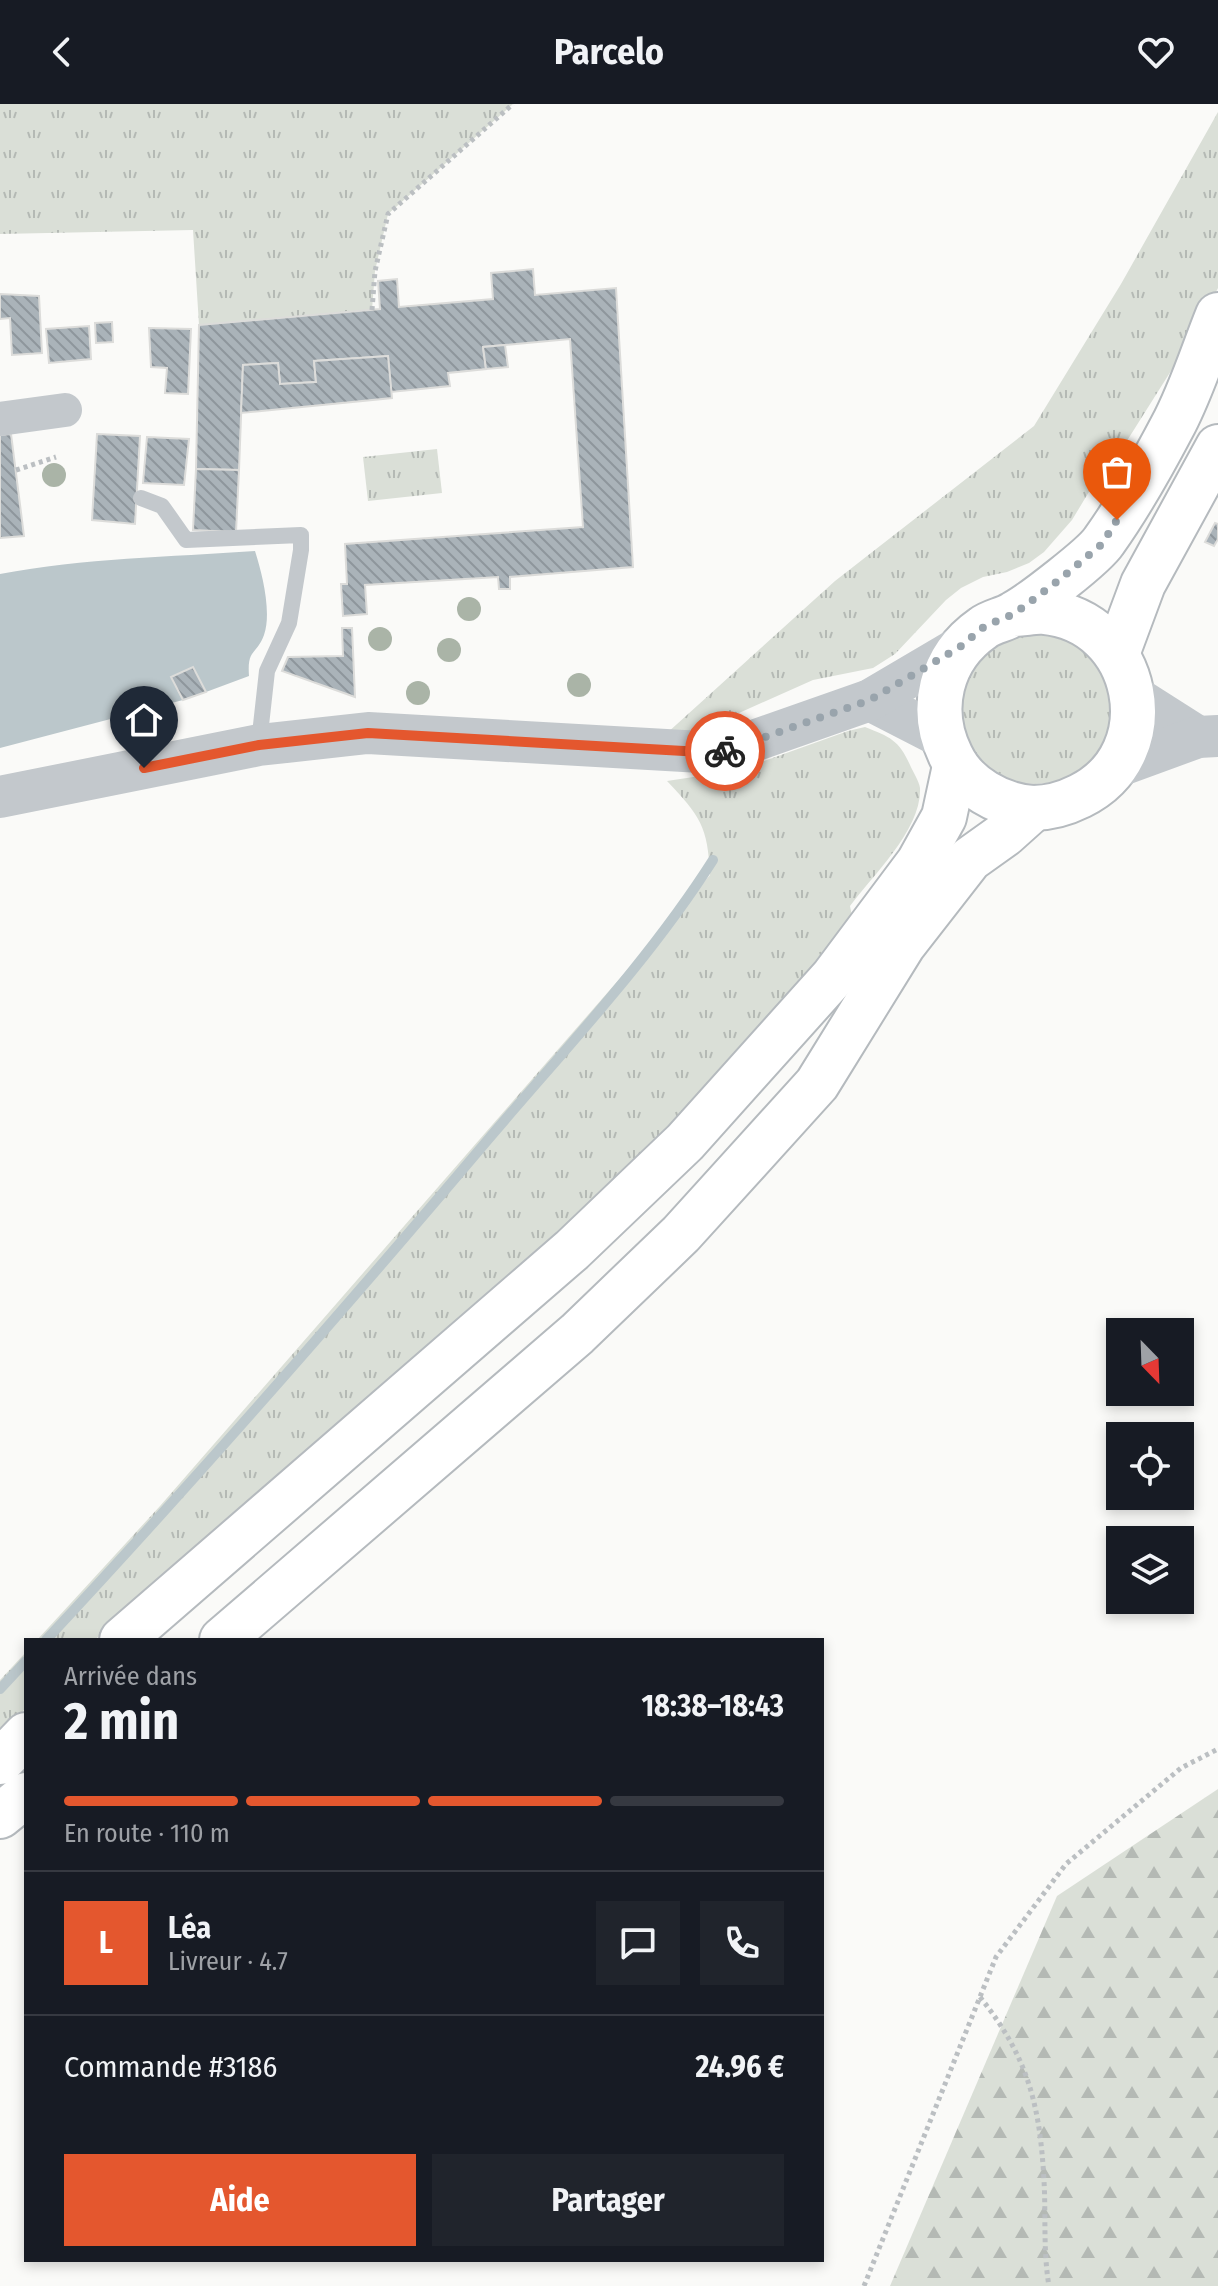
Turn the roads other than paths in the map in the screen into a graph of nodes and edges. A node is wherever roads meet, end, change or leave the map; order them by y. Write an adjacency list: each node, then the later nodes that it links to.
1 (1218, 315): 6 (main road)
2 (65, 410): 3 (street)
3 (0, 419)
4 (1218, 447): 8 (main road)
5 (141, 498): 12 (lane)
6 (1014, 614): 7 (main road); 8 (main road)
7 (960, 647): 10 (street); 13 (main road)
8 (1117, 654): 9 (main road)
9 (1132, 695): 11 (street); 14 (main road)
10 (870, 700): 12 (street); 13 (street)
11 (1211, 737): 14 (street)
12 (259, 745): 15 (street)
13 (948, 751): 16 (main road); 17 (main road)
14 (1116, 767): 16 (main road)
15 (0, 797)
16 (1034, 808): 18 (main road)
17 (124, 1638)
18 (224, 1638)
19 (24, 1737): 20 (main road)
20 (0, 1762)
21 (24, 1797): 22 (main road)
22 (0, 1816)

